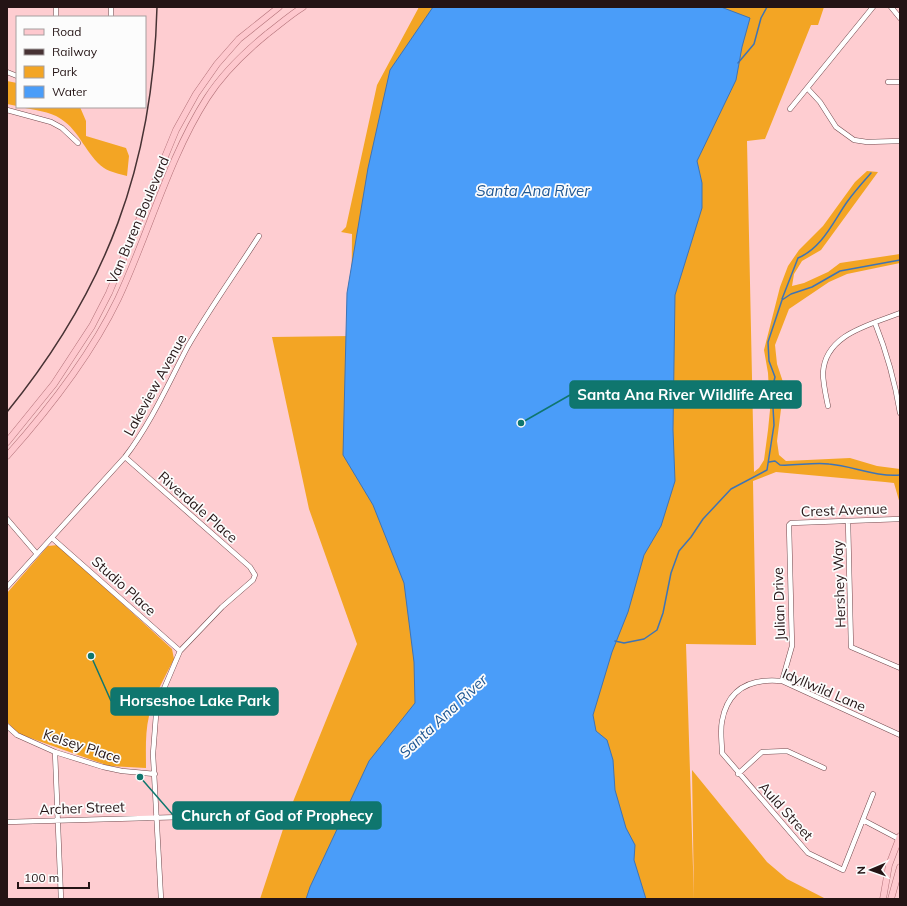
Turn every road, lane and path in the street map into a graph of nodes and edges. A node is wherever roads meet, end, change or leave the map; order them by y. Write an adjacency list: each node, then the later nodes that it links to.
1 (279, 7): 19 (main road, Van Buren Boulevard)
2 (303, 7): 5 (main road, Van Buren Boulevard)
3 (873, 7): 9 (street)
4 (892, 7): 6 (street)
5 (293, 10): 20 (main road, Van Buren Boulevard)
6 (900, 18)
7 (888, 82): 8 (street)
8 (900, 82)
9 (808, 89): 10 (street); 12 (street)
10 (790, 109)
11 (7, 110): 13 (street)
12 (900, 141)
13 (78, 143)
14 (259, 236): 21 (street, Lakeview Avenue)
15 (900, 313): 16 (street)
16 (875, 323): 17 (street); 18 (street)
17 (828, 406)
18 (900, 413)
19 (7, 442)
20 (7, 456)
21 (125, 457): 26 (street, Lakeview Avenue); 29 (street, Riverdale Place)
22 (7, 519): 27 (street)
23 (900, 519): 24 (street, Crest Avenue)
24 (848, 521): 25 (street, Crest Avenue); 30 (street, Hershey Way)
25 (788, 525): 31 (street, Julian Drive)
26 (52, 538): 27 (street, Lakeview Avenue); 29 (street, Studio Place)
27 (37, 554): 28 (street, Lakeview Avenue)
28 (7, 587)
29 (180, 651): 36 (street)
30 (900, 668)
31 (782, 681): 33 (street, Idyllwild Lane); 37 (street, Idyllwild Lane)
32 (7, 726): 34 (street, Kelsey Place)
33 (900, 735)
34 (55, 752): 36 (street, Kelsey Place); 41 (street)
35 (824, 768): 37 (street)
36 (155, 774): 40 (street)
37 (738, 774): 42 (street, Auld Street)
38 (873, 794): 42 (street)
39 (253, 815): 40 (street, Archer Street)
40 (158, 817): 41 (street, Archer Street); 47 (street)
41 (58, 820): 43 (street, Archer Street); 46 (street)
42 (863, 820): 44 (street)
43 (7, 822)
44 (899, 838): 48 (main road)
45 (900, 867): 49 (main road)
46 (61, 899)
47 (161, 899)
48 (883, 899)
49 (891, 899)

